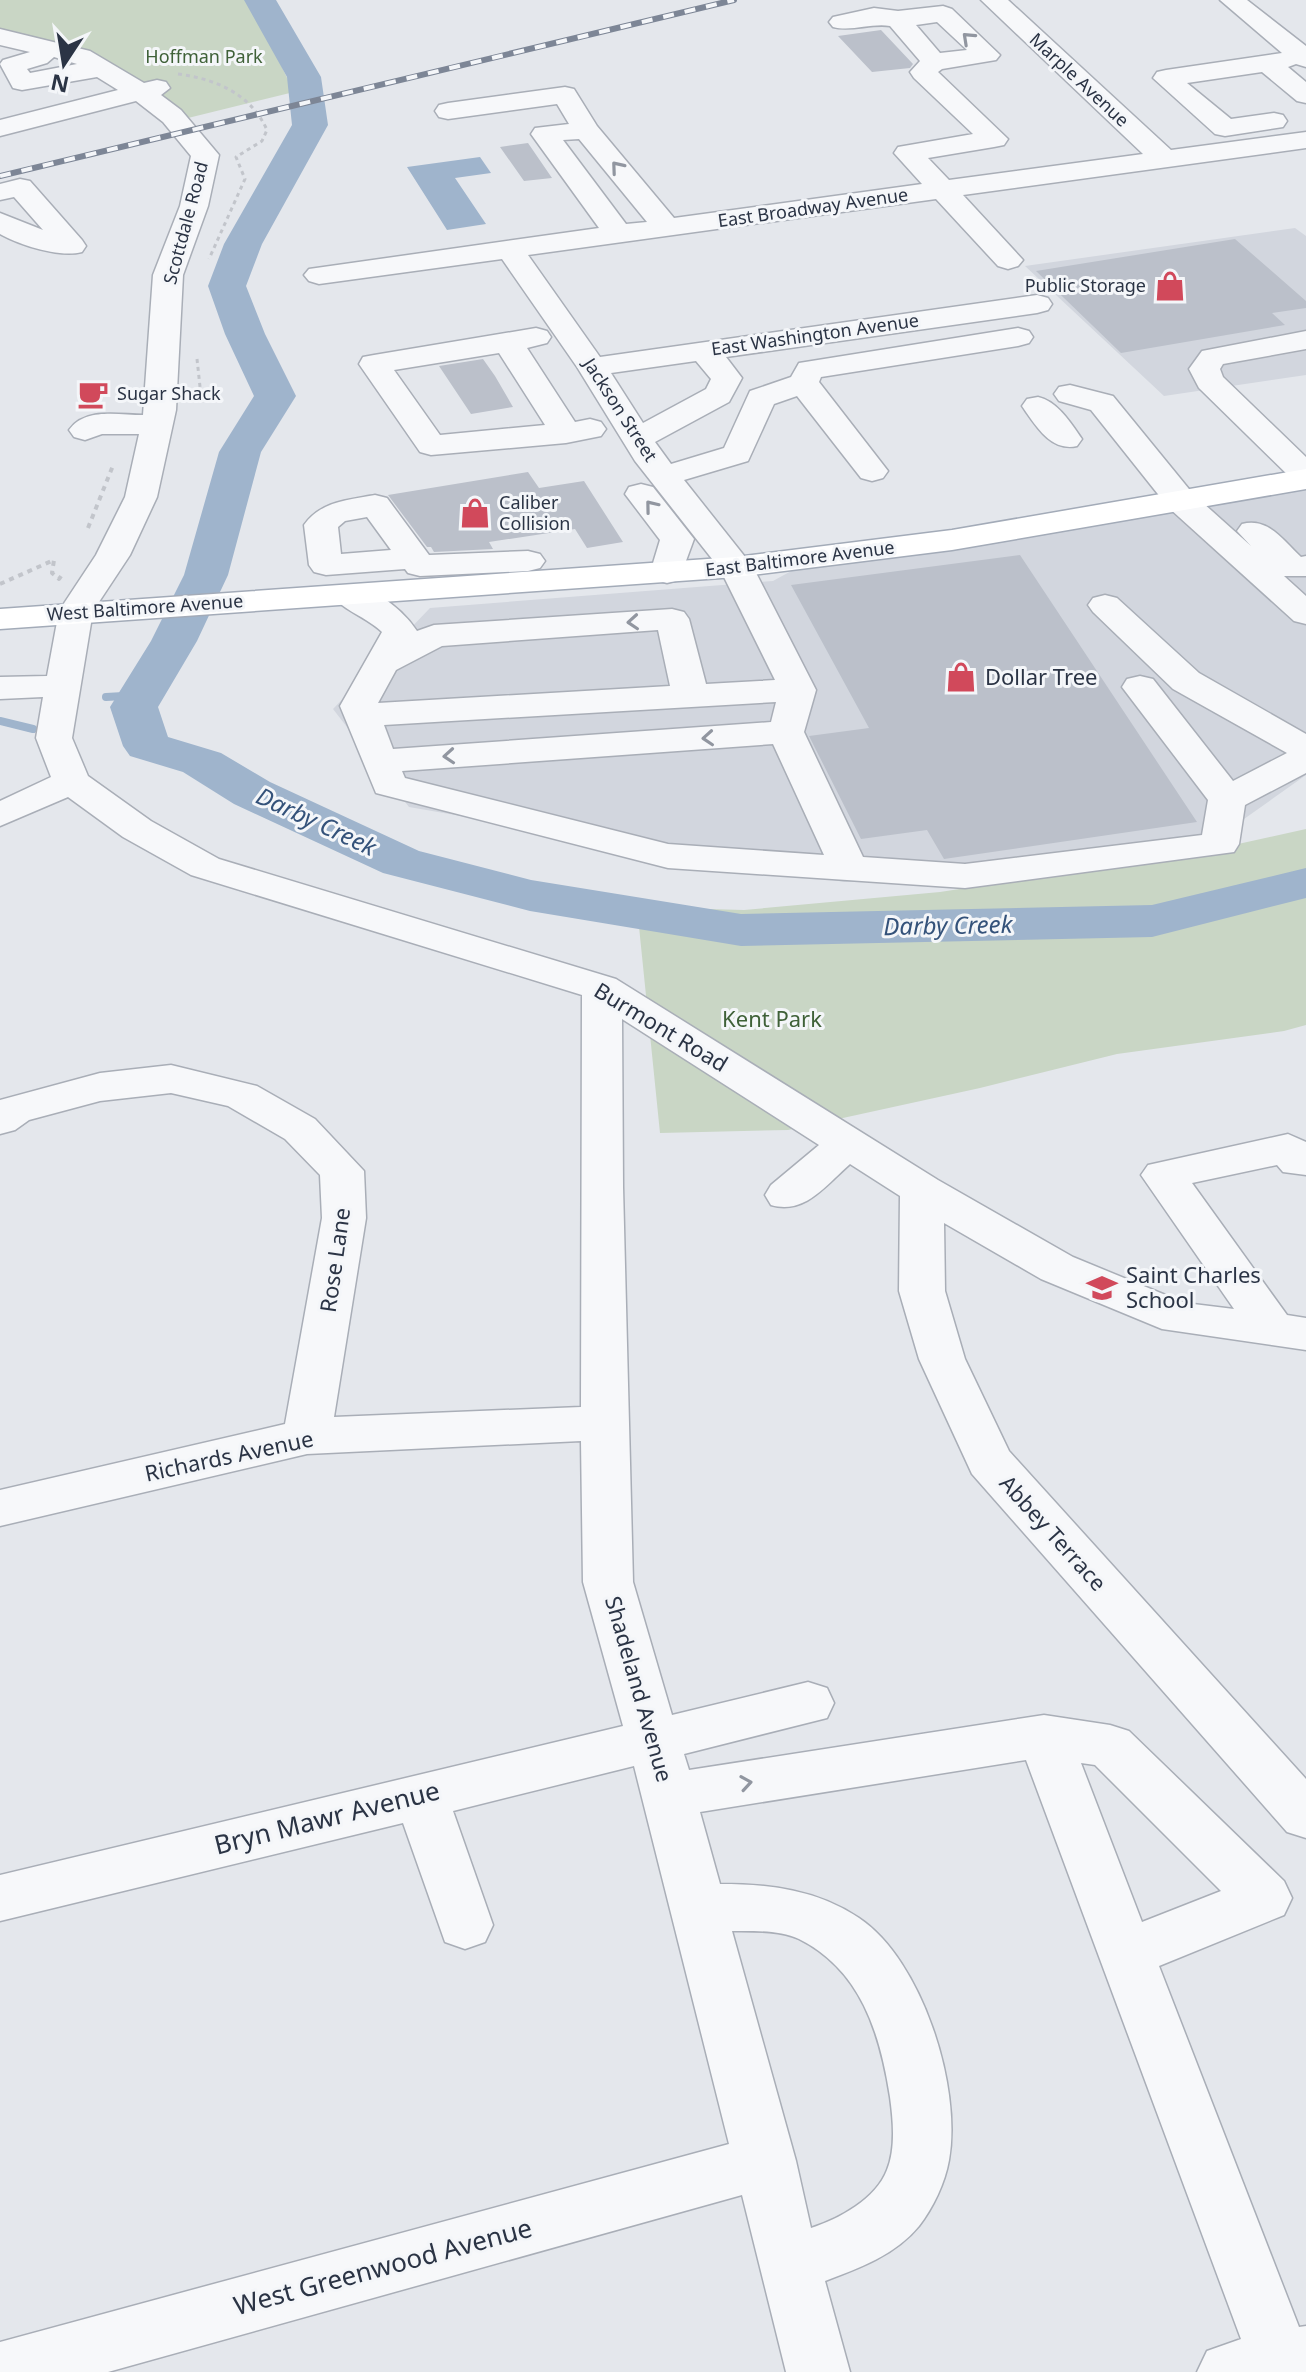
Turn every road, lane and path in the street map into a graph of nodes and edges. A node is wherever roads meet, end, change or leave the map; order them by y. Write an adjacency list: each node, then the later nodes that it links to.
1 (993, 0): 21 (street, Marple Avenue)
2 (1232, 0): 6 (street)
3 (898, 19): 5 (street); 10 (street); 10 (street, one-way to 3)
4 (1292, 21): 6 (street)
5 (842, 22)
6 (1265, 25): 9 (street)
7 (0, 37): 8 (street, Scottdale Road)
8 (44, 53): 12 (street, Scottdale Road); 12 (street)
9 (1305, 58): 11 (street)
10 (934, 62): 22 (street)
11 (1267, 63): 14 (street); 17 (street)
12 (101, 68): 13 (street, Scottdale Road)
13 (140, 92): 15 (street); 18 (street); 40 (street, Scottdale Road)
14 (1306, 95)
15 (190, 101)
16 (448, 111): 19 (street)
17 (1306, 118)
18 (0, 128)
19 (586, 130): 25 (street, one-way to 19); 26 (street)
20 (1306, 140): 21 (street, East Broadway Avenue)
21 (1164, 159): 22 (street, East Broadway Avenue)
22 (943, 191): 25 (street, East Broadway Avenue); 28 (street)
23 (0, 192): 24 (street)
24 (0, 222)
25 (667, 227): 26 (street, East Broadway Avenue)
26 (618, 234): 27 (street, East Broadway Avenue)
27 (509, 248): 29 (street, East Broadway Avenue); 31 (street, Jackson Street)
28 (1008, 260)
29 (319, 275)
30 (1037, 304): 35 (street, East Washington Avenue)
31 (568, 332): 34 (street); 36 (street, Jackson Street)
32 (1018, 337): 37 (street)
33 (1306, 340): 46 (street)
34 (508, 342): 42 (street); 42 (street)
35 (704, 351): 36 (street, East Washington Avenue); 44 (street)
36 (592, 367): 44 (street, Jackson Street)
37 (803, 383): 44 (street); 45 (street)
38 (1070, 394): 39 (street)
39 (1102, 403): 43 (street); 49 (street)
40 (157, 425): 41 (street); 63 (street, Scottdale Road)
41 (85, 430)
42 (566, 433): 44 (street)
43 (1066, 439)
44 (644, 448): 54 (street, Jackson Street); 56 (street, one-way to 44)
45 (872, 471)
46 (1306, 477): 48 (main road, East Baltimore Avenue)
47 (104, 487): 50 (path)
48 (1214, 495): 49 (main road, East Baltimore Avenue); 53 (street)
49 (1181, 501): 54 (main road, East Baltimore Avenue); 64 (street)
50 (85, 536)
51 (414, 558): 52 (street)
52 (529, 563): 56 (main road, East Baltimore Avenue); 60 (main road, East Baltimore Avenue)
53 (1306, 566)
54 (736, 567): 56 (main road, East Baltimore Avenue); 70 (street, Jackson Street)
55 (64, 572): 57 (path)
56 (667, 573)
57 (11, 580): 58 (path); 59 (path)
58 (0, 584)
59 (18, 585)
60 (348, 594): 61 (main road, East Baltimore Avenue); 66 (street)
61 (290, 598): 63 (main road, West Baltimore Avenue)
62 (1105, 605): 74 (street)
63 (76, 611): 65 (main road, West Baltimore Avenue); 67 (street)
64 (1306, 614)
65 (0, 619)
66 (382, 663): 71 (street, one-way to 66); 72 (street)
67 (64, 686): 69 (street); 77 (street)
68 (1140, 687): 78 (street)
69 (0, 688)
70 (798, 690): 71 (street); 73 (street)
71 (690, 697): 72 (street)
72 (362, 715): 76 (street)
73 (786, 732): 76 (street, one-way to 76); 80 (street)
74 (1306, 749)
75 (1306, 758): 78 (street)
76 (380, 761): 80 (street)
77 (71, 782): 79 (street); 81 (street, Burmont Road)
78 (1227, 799): 80 (street)
79 (0, 815)
80 (849, 868)
81 (602, 988): 83 (street, Burmont Road); 88 (street, Shadeland Avenue)
82 (0, 1120): 89 (street, Rose Lane)
83 (848, 1143): 85 (street, Burmont Road); 86 (street)
84 (1306, 1161): 87 (street)
85 (922, 1190): 87 (street, Burmont Road); 96 (street, Abbey Terrace)
86 (787, 1195)
87 (1290, 1332)
88 (605, 1423): 89 (street, Richards Avenue); 93 (street, Shadeland Avenue)
89 (307, 1436): 90 (street, Richards Avenue)
90 (0, 1508)
91 (808, 1703): 93 (street, Bryn Mawr Avenue)
92 (1044, 1736): 95 (street, one-way to 92); 100 (street); 100 (street)
93 (653, 1739): 94 (street, Bryn Mawr Avenue); 95 (street, Shadeland Avenue)
94 (421, 1795): 97 (street, Bryn Mawr Avenue); 99 (street)
95 (669, 1795): 98 (street, Shadeland Avenue)
96 (1306, 1816)
97 (0, 1898)
98 (699, 1908): 101 (street, Shadeland Avenue); 102 (street)
99 (465, 1925)
100 (1126, 1954): 103 (street)
101 (766, 2161): 102 (street, Shadeland Avenue); 104 (street, West Greenwood Avenue)
102 (791, 2263): 105 (street, Shadeland Avenue)
103 (1272, 2364)
104 (0, 2372)
105 (818, 2372)

